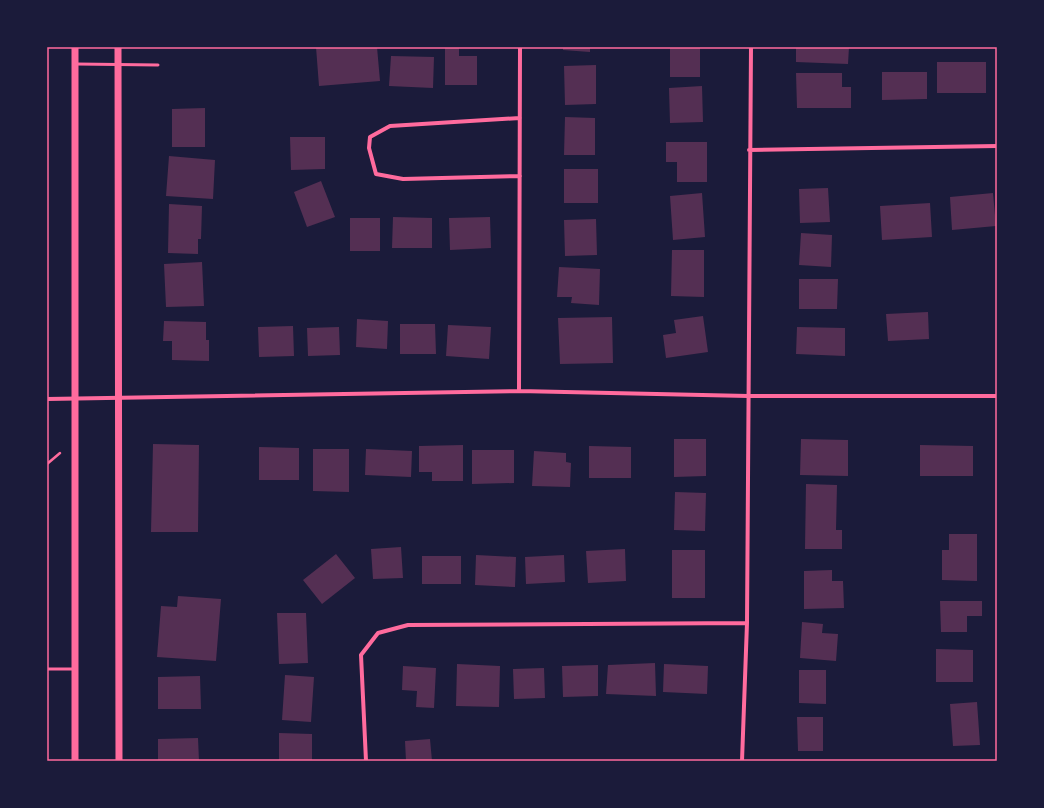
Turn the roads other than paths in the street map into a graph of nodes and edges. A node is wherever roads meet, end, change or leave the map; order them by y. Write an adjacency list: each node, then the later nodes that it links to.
1 (75, 47): 5 (street)
2 (118, 47): 6 (street)
3 (520, 47): 8 (street)
4 (751, 47): 10 (street)
5 (75, 64): 6 (lane); 17 (street)
6 (118, 65): 7 (lane); 15 (street)
7 (158, 65)
8 (520, 118): 11 (street); 11 (street)
9 (997, 146): 10 (street)
10 (749, 150): 13 (street)
11 (520, 176): 12 (street)
12 (519, 391): 13 (street); 15 (street)
13 (748, 396): 14 (street); 18 (street)
14 (997, 396)
15 (118, 397): 17 (street); 22 (street)
16 (47, 399): 17 (street)
17 (76, 399): 20 (street)
18 (747, 623): 23 (street); 24 (street)
19 (47, 669): 20 (lane)
20 (76, 669): 21 (street)
21 (75, 761)
22 (119, 761)
23 (366, 761)
24 (742, 761)

